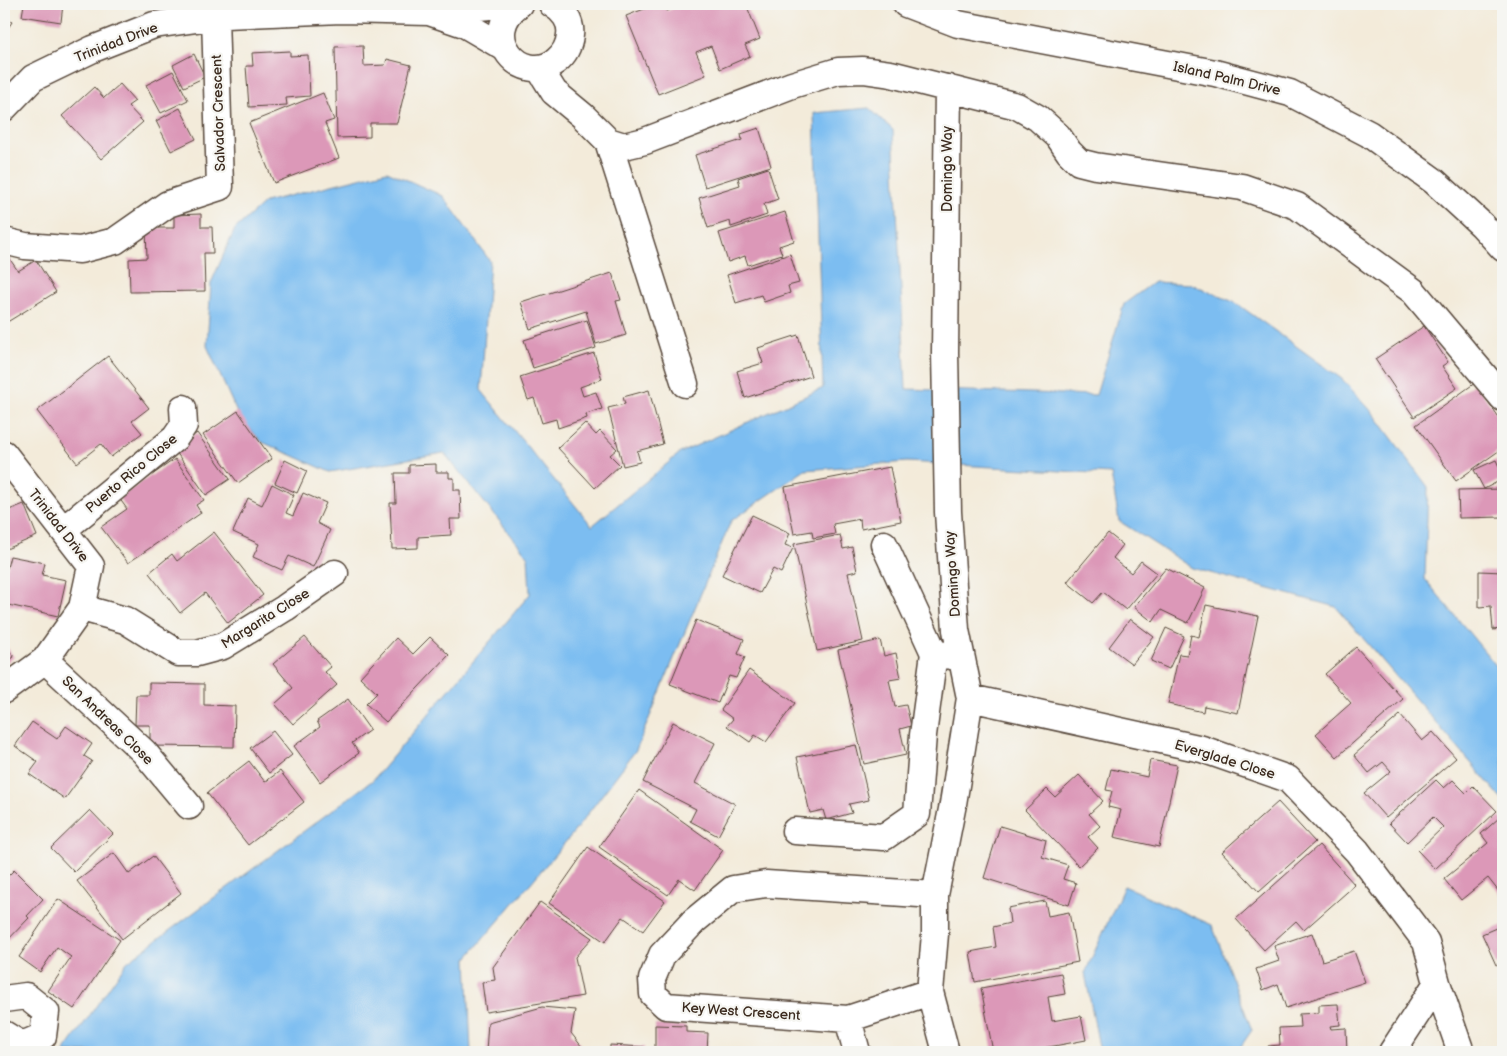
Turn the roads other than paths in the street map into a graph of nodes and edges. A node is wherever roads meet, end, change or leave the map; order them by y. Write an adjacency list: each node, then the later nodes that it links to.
1 (510, 4): 5 (street)
2 (519, 4): 7 (street)
3 (906, 4): 15 (street, Island Palm Drive)
4 (565, 8): 8 (street)
5 (429, 12): 6 (street, Trinidad Drive); 7 (street, Trinidad Drive)
6 (215, 16): 11 (street, Trinidad Drive); 14 (street, Salvador Crescent)
7 (505, 48): 9 (street, Trinidad Drive)
8 (563, 56): 9 (street); 12 (street)
9 (539, 68): 12 (street)
10 (948, 88): 13 (street); 17 (street); 25 (street, Domingo Way)
11 (4, 108)
12 (583, 116): 13 (street)
13 (608, 140): 16 (street)
14 (4, 241)
15 (1503, 248)
16 (685, 384)
17 (1503, 398)
18 (183, 408): 20 (street, Puerto Rico Close)
19 (4, 454): 20 (street, Trinidad Drive)
20 (63, 530): 23 (street, Trinidad Drive)
21 (884, 544): 24 (street)
22 (335, 573): 23 (street, Margarita Close)
23 (82, 608): 26 (street, Trinidad Drive)
24 (934, 653): 25 (street); 30 (street)
25 (962, 658): 28 (street, Domingo Way)
26 (44, 660): 27 (street, Trinidad Drive); 29 (street, San Andreas Close)
27 (4, 690)
28 (970, 698): 31 (street, Domingo Way); 32 (street, Everglade Close)
29 (189, 806)
30 (795, 831)
31 (935, 895): 33 (street, Domingo Way); 35 (street, Key West Crescent)
32 (1437, 983): 39 (street); 40 (street, Everglade Close)
33 (930, 992): 35 (street, Key West Crescent); 38 (street, Domingo Way)
34 (4, 999): 36 (street)
35 (848, 1019): 37 (street)
36 (4, 1034)
37 (857, 1052)
38 (946, 1052)
39 (1392, 1052)
40 (1461, 1052)

